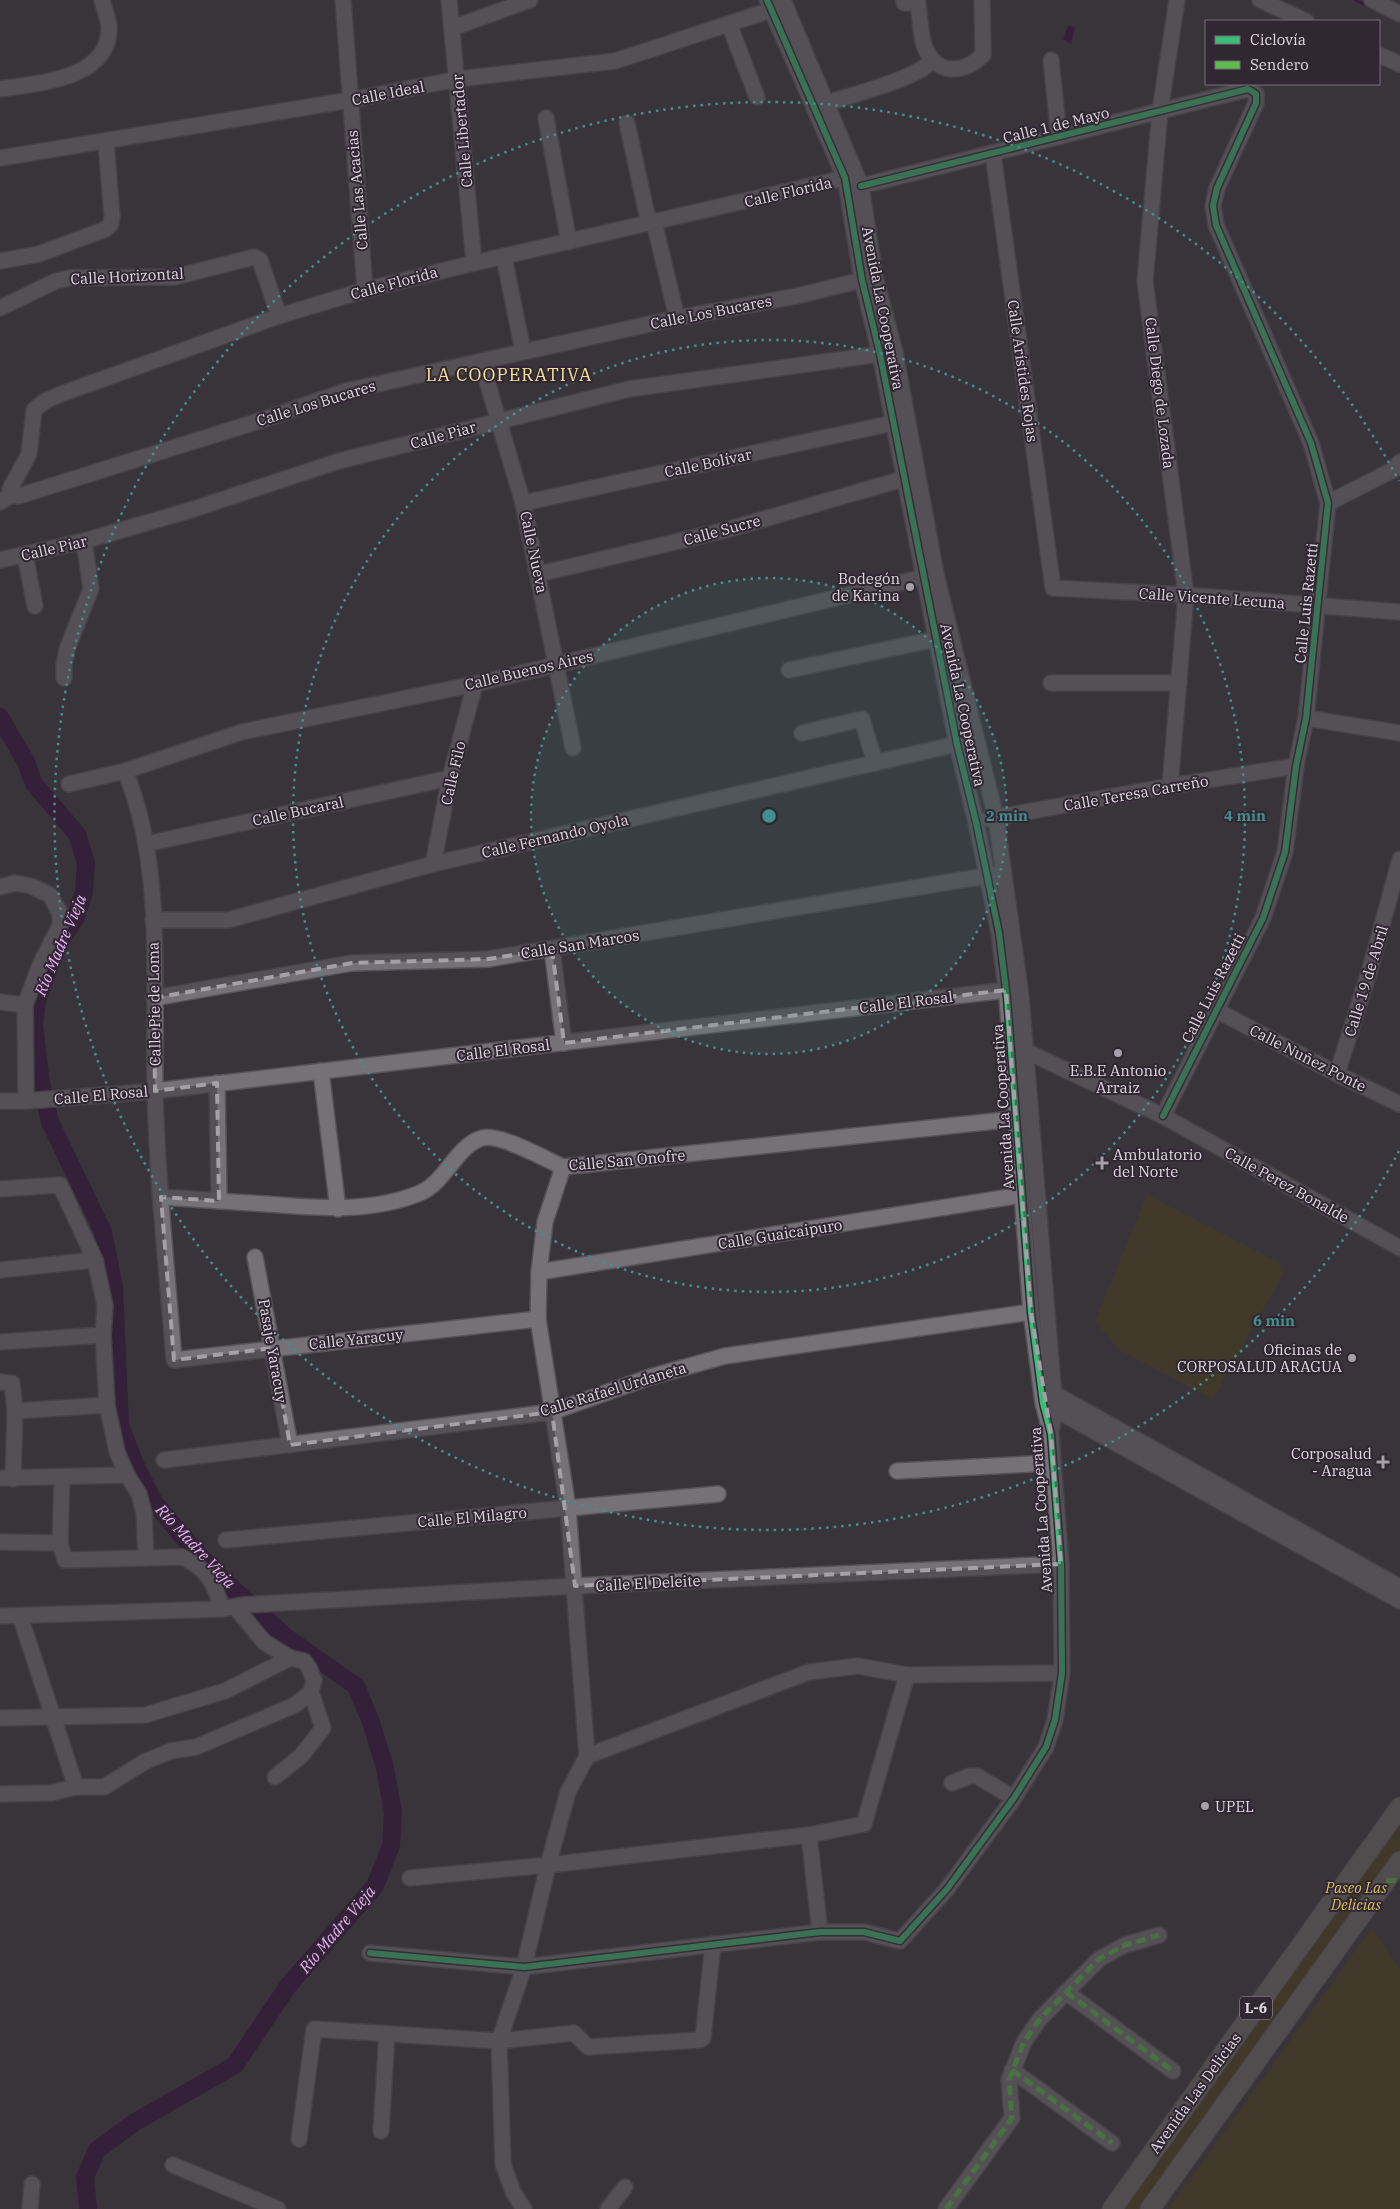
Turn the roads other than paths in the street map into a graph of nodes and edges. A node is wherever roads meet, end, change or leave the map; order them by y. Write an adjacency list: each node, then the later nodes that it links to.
1 (102, 0): 21 (street)
2 (343, 0): 24 (street, Calle Las Acacias)
3 (449, 0): 15 (street, Calle Libertador)
4 (530, 0): 15 (street)
5 (783, 0): 25 (street, Avenida La Cooperativa)
6 (904, 0): 18 (street)
7 (982, 0): 18 (street)
8 (1177, 0): 26 (street, Calle Diego de Lozada)
9 (1260, 0): 13 (street)
10 (1372, 0): 12 (street)
11 (769, 5): 14 (street, Calle Ideal); 33 (street, Avenida La Cooperativa)
12 (1400, 14)
13 (1304, 20)
14 (729, 24): 20 (street, Calle Ideal); 23 (street)
15 (452, 28): 20 (street, Calle Libertador)
16 (1380, 54): 19 (street)
17 (1050, 60): 29 (street)
18 (932, 61): 25 (street)
19 (1400, 64)
20 (458, 79): 24 (street, Calle Ideal); 38 (street, Calle Libertador)
21 (0, 89)
22 (1256, 94): 26 (street, Calle 1 de Mayo); 54 (street, Calle Luis Razetti)
23 (757, 97)
24 (350, 100): 30 (street, Calle Ideal); 40 (street, Calle Las Acacias)
25 (825, 104): 33 (street, Avenida La Cooperativa)
26 (1160, 111): 29 (street, Calle 1 de Mayo); 61 (street, Calle Diego de Lozada)
27 (546, 118): 35 (street)
28 (627, 123): 34 (street)
29 (1058, 137): 31 (street, Calle 1 de Mayo)
30 (106, 142): 32 (street, Calle Ideal); 37 (street)
31 (993, 154): 33 (street, Calle 1 de Mayo); 60 (street, Calle Arístides Rojas)
32 (0, 158)
33 (854, 180): 34 (street, Calle Florida); 39 (street, Avenida La Cooperativa); 45 (street, Avenida La Cooperativa)
34 (654, 222): 35 (street, Calle Florida); 43 (street)
35 (568, 242): 36 (street, Calle Florida)
36 (504, 257): 38 (street, Calle Florida); 44 (street)
37 (0, 261)
38 (474, 263): 40 (street, Calle Florida)
39 (862, 280): 43 (street, Calle Los Bucares); 46 (street, Avenida La Cooperativa)
40 (365, 290): 42 (street, Calle Florida)
41 (0, 308): 42 (street, Calle Horizontal)
42 (279, 316): 52 (street, Calle Florida)
43 (677, 318): 44 (street, Calle Los Bucares)
44 (523, 351): 47 (street, Calle Los Bucares)
45 (895, 352): 46 (street, Calle Piar); 59 (street, Avenida La Cooperativa)
46 (880, 354): 48 (street, Calle Piar); 49 (street, Avenida La Cooperativa)
47 (481, 361): 48 (street, Calle Nueva); 52 (street, Calle Los Bucares)
48 (497, 420): 53 (street, Calle Nueva); 55 (street, Calle Piar)
49 (893, 423): 51 (street, Avenida La Cooperativa); 53 (street, Calle Bolívar)
50 (1400, 462): 54 (street)
51 (903, 479): 58 (street, Calle Sucre); 59 (street, Avenida La Cooperativa)
52 (5, 499)
53 (523, 503): 58 (street, Calle Nueva)
54 (1328, 504): 63 (street, Calle Luis Razetti)
55 (84, 541): 56 (street, Calle Piar); 68 (street)
56 (26, 555): 57 (street, Calle Piar); 62 (street)
57 (0, 560)
58 (539, 574): 66 (street, Calle Nueva)
59 (930, 575): 65 (street, Avenida La Cooperativa); 66 (street, Calle Buenos Aires); 83 (street, Avenida La Cooperativa)
60 (1053, 588): 61 (street, Calle Vicente Lecuna)
61 (1186, 595): 63 (street, Calle Vicente Lecuna); 70 (street, Calle Diego de Lozada)
62 (34, 606)
63 (1320, 606): 64 (street, Calle Vicente Lecuna); 72 (street, Calle Luis Razetti)
64 (1400, 612)
65 (936, 638): 67 (street); 75 (street, Avenida La Cooperativa)
66 (558, 664): 71 (street, Calle Buenos Aires); 76 (street, Calle Nueva)
67 (789, 670)
68 (64, 678)
69 (1051, 683): 70 (street)
70 (1179, 683): 82 (street, Calle Diego de Lozada)
71 (475, 684): 79 (street, Calle Buenos Aires); 80 (street, Calle Filo)
72 (1306, 718): 74 (street); 78 (street, Calle Luis Razetti)
73 (802, 733): 77 (street)
74 (1400, 733)
75 (957, 744): 77 (street, Calle Fernando Oyola); 84 (street, Avenida La Cooperativa)
76 (573, 748)
77 (874, 763): 87 (street, Calle Fernando Oyola)
78 (1296, 766): 82 (street, Calle Teresa Carreño); 97 (street, Calle Luis Razetti)
79 (125, 771): 81 (street, Calle Buenos Aires); 85 (street, Calle Pie de Loma)
80 (450, 778): 85 (street, Calle Bucaral); 87 (street, Calle Filo)
81 (69, 784)
82 (1170, 786): 83 (street, Calle Teresa Carreño)
83 (996, 818): 84 (street, Calle Teresa Carreño); 88 (street, Avenida La Cooperativa)
84 (976, 822): 89 (street, Avenida La Cooperativa)
85 (146, 844): 91 (street, Calle Pie de Loma)
86 (1400, 859): 101 (street, Calle 19 de Abril)
87 (433, 864): 91 (street, Calle Fernando Oyola)
88 (1004, 873): 89 (street, Calle San Marcos); 99 (street, Avenida La Cooperativa)
89 (987, 876): 92 (street, Calle San Marcos); 93 (street, Avenida La Cooperativa)
90 (0, 887): 96 (street)
91 (153, 920): 94 (street, Calle Pie de Loma)
92 (552, 949): 94 (street, Calle San Marcos); 98 (street)
93 (1006, 990): 98 (street, Calle El Rosal); 99 (street, Avenida La Cooperativa)
94 (154, 998): 103 (street, Calle Pie de Loma)
95 (0, 1002): 96 (street)
96 (25, 1005): 104 (street)
97 (1216, 1010): 101 (street, Calle Nuñez Ponte); 107 (street, Calle Luis Razetti)
98 (564, 1043): 100 (street, Calle El Rosal)
99 (1018, 1047): 107 (street, Calle Perez Bonalde); 108 (street, Avenida La Cooperativa)
100 (321, 1071): 102 (street, Calle El Rosal); 114 (street)
101 (1337, 1074): 106 (street, Calle Nuñez Ponte)
102 (217, 1084): 103 (street, Calle El Rosal); 113 (street)
103 (155, 1091): 104 (street, Calle El Rosal); 112 (street, Calle Pie de Loma)
104 (39, 1100): 105 (street, Calle El Rosal)
105 (0, 1101)
106 (1400, 1104)
107 (1163, 1116): 115 (street, Calle Perez Bonalde)
108 (1023, 1119): 109 (street, Calle San Onofre); 111 (street, Avenida La Cooperativa); 127 (street, Avenida La Cooperativa)
109 (563, 1166): 114 (street, Calle San Onofre); 119 (street)
110 (0, 1189): 117 (street)
111 (1022, 1195): 119 (street, Calle Guaicaipuro); 120 (street, Avenida La Cooperativa)
112 (161, 1197): 113 (street, Calle San Onofre); 125 (street, Calle Pie de Loma)
113 (219, 1201): 114 (street, Calle San Onofre)
114 (338, 1209)
115 (1400, 1248)
116 (255, 1257): 124 (street, Pasaje Yaracuy)
117 (95, 1260): 118 (street); 122 (street)
118 (0, 1270)
119 (539, 1272): 121 (street)
120 (1031, 1312): 127 (street, Avenida La Cooperativa); 130 (street, Calle Rafael Urdaneta)
121 (538, 1319): 124 (street, Calle Yaracuy); 130 (street)
122 (103, 1335): 123 (street); 128 (street)
123 (0, 1342)
124 (273, 1348): 125 (street, Calle Yaracuy); 131 (street, Pasaje Yaracuy)
125 (174, 1360)
126 (0, 1382): 129 (street)
127 (1048, 1398): 133 (street, Avenida La Cooperativa); 146 (street); 147 (street, Avenida La Cooperativa)
128 (107, 1405): 129 (street); 135 (street)
129 (15, 1411): 137 (street)
130 (552, 1412): 131 (street, Calle Rafael Urdaneta); 139 (street)
131 (290, 1444): 132 (street, Calle Rafael Urdaneta)
132 (164, 1460)
133 (1052, 1463): 134 (street); 144 (street, Avenida La Cooperativa)
134 (897, 1471)
135 (127, 1475): 136 (street); 143 (street)
136 (62, 1478): 137 (street); 142 (street)
137 (7, 1479)
138 (718, 1494): 139 (street, Calle El Milagro)
139 (568, 1508): 140 (street, Calle El Milagro); 145 (street)
140 (226, 1540)
141 (0, 1542): 142 (street)
142 (60, 1543): 143 (street)
143 (146, 1558): 148 (street)
144 (1061, 1564): 145 (street, Calle El Deleite); 152 (street, Avenida La Cooperativa)
145 (575, 1586): 148 (street, Calle El Deleite); 157 (street)
146 (1400, 1587)
147 (1400, 1601)
148 (234, 1607): 150 (street, Calle El Deleite); 151 (street)
149 (0, 1616): 150 (street, Calle El Deleite)
150 (20, 1616): 155 (street)
151 (290, 1658): 154 (street); 155 (street)
152 (1062, 1673): 153 (street); 162 (street, Avenida La Cooperativa)
153 (907, 1675): 157 (street); 164 (street)
154 (311, 1692): 158 (street); 160 (street)
155 (55, 1717): 156 (street); 160 (street)
156 (0, 1718)
157 (588, 1756): 166 (street)
158 (276, 1777)
159 (952, 1783): 162 (street)
160 (76, 1787): 161 (street)
161 (0, 1794)
162 (1014, 1798): 169 (street, Avenida La Cooperativa)
163 (1400, 1807): 191 (main road, Avenida Las Delicias / L-6)
164 (809, 1835): 166 (street); 169 (street)
165 (1400, 1861): 168 (main road, Avenida Las Delicias / L-6)
166 (548, 1865): 167 (street); 173 (street)
167 (410, 1878)
168 (1393, 1880): 192 (main road, Avenida Las Delicias / L-6)
169 (820, 1932): 171 (street)
170 (1159, 1935): 174 (street)
171 (713, 1944): 173 (street); 176 (street)
172 (370, 1953): 173 (street)
173 (524, 1967): 176 (street)
174 (1066, 1992): 177 (street); 178 (street)
175 (387, 2034): 176 (street); 179 (street); 180 (street)
176 (499, 2041): 188 (street)
177 (1012, 2070): 181 (street); 190 (street)
178 (1173, 2071)
179 (381, 2131)
180 (299, 2139)
181 (1112, 2143)
182 (174, 2165): 185 (street)
183 (32, 2184): 186 (street)
184 (625, 2187): 189 (street)
185 (250, 2204): 187 (street)
186 (30, 2209)
187 (278, 2209)
188 (524, 2209)
189 (608, 2209)
190 (946, 2209)
191 (1112, 2209)
192 (1150, 2209)

